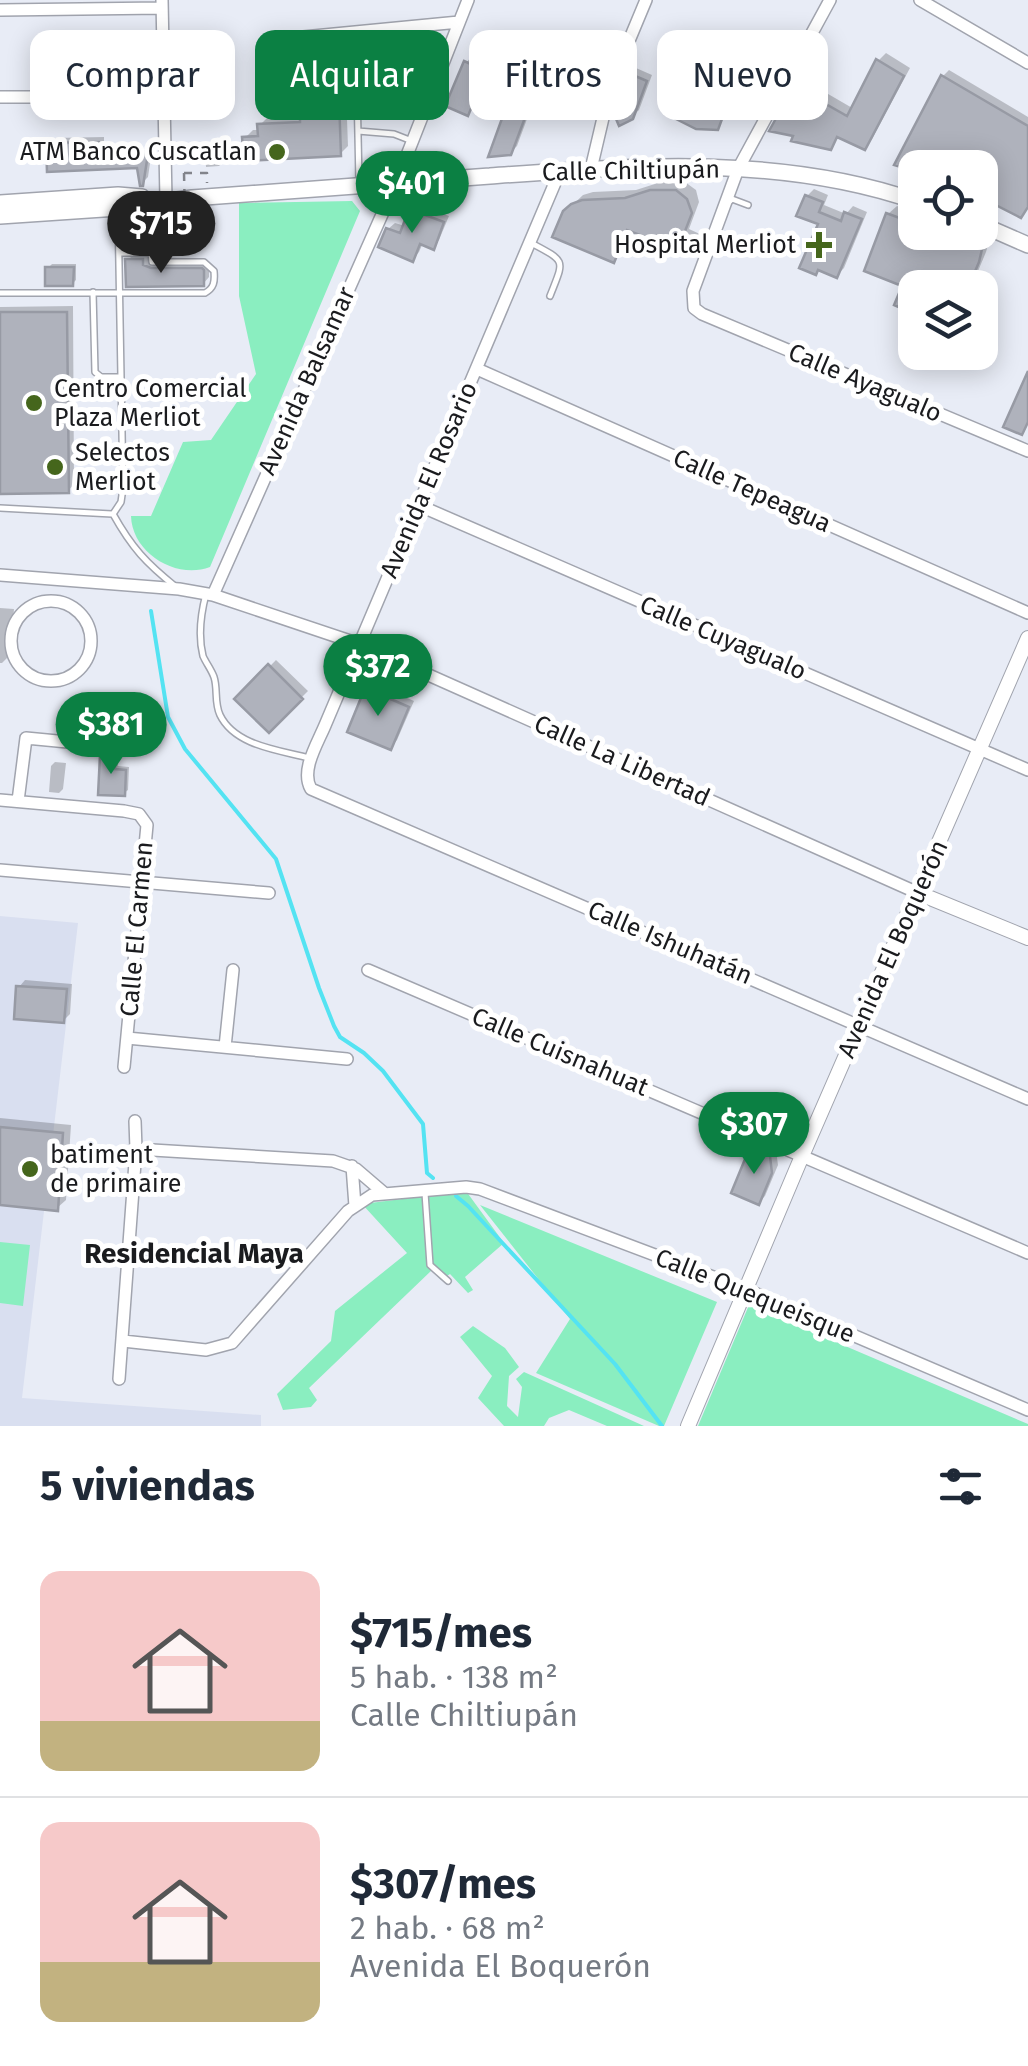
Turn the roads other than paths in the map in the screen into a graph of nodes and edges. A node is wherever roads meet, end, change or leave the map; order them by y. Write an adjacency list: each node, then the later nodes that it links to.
1 (468, 0): 7 (street, Avenida Balsamar)
2 (646, 0): 19 (street)
3 (830, 0): 21 (street)
4 (920, 0): 11 (street)
5 (162, 4): 6 (street); 8 (street)
6 (0, 10)
7 (459, 22): 9 (street); 10 (street, Avenida Balsamar)
8 (162, 30)
9 (376, 30)
10 (449, 47)
11 (1028, 64)
12 (0, 98): 13 (street)
13 (30, 98)
14 (164, 120): 25 (street)
15 (358, 120): 17 (lane)
16 (420, 120): 18 (street, Avenida Balsamar)
17 (358, 131): 18 (lane); 23 (lane)
18 (412, 141): 22 (street, Avenida Balsamar)
19 (591, 169): 20 (main road, Calle Chiltiupán); 21 (main road, Calle Chiltiupán)
20 (566, 170): 22 (main road, Calle Chiltiupán); 32 (street, Avenida El Rosario)
21 (738, 170): 24 (main road, Calle Chiltiupán); 28 (street)
22 (396, 182): 23 (main road, Calle Chiltiupán); 48 (street, Avenida Balsamar)
23 (359, 185): 25 (main road, Calle Chiltiupán)
24 (898, 197)
25 (166, 200): 26 (main road, Calle Chiltiupán); 29 (main road, Calle Chiltiupán)
26 (0, 203)
27 (748, 204): 28 (lane)
28 (723, 205): 41 (street, Calle Ayagualo)
29 (118, 208): 30 (main road, Calle Chiltiupán); 34 (lane)
30 (0, 216)
31 (998, 232): 33 (main road)
32 (530, 242): 38 (lane); 39 (street, Avenida El Rosario)
33 (1028, 245)
34 (119, 253): 36 (lane); 36 (lane)
35 (93, 292): 36 (lane); 37 (lane); 40 (lane)
36 (120, 292): 40 (lane)
37 (0, 293)
38 (550, 296)
39 (477, 369): 42 (street, Avenida El Rosario); 50 (street, Calle Tepeagua)
40 (120, 377): 44 (lane)
41 (1028, 451)
42 (418, 506): 52 (street, Avenida El Rosario); 54 (street, Calle Cuyagualo)
43 (0, 508): 44 (lane)
44 (113, 514): 47 (lane)
45 (0, 575): 46 (street, Calle La Libertad)
46 (51, 579): 47 (street, Calle La Libertad); 49 (street)
47 (179, 589): 48 (street, Calle La Libertad)
48 (209, 594): 52 (street, Calle La Libertad); 55 (lane)
49 (49, 601): 49 (street)
50 (1028, 613)
51 (1028, 638): 54 (street, Avenida El Boquerón)
52 (359, 644): 55 (street, Avenida El Rosario); 63 (street, Calle La Libertad)
53 (109, 746): 59 (street)
54 (980, 750): 56 (street, Calle Cuyagualo); 63 (street, Avenida El Boquerón)
55 (312, 759): 57 (street, Avenida El Rosario)
56 (1028, 770)
57 (311, 789): 67 (street, Calle Ishuhatán)
58 (0, 800): 59 (street, Calle El Carmen)
59 (18, 801): 61 (street, Calle El Carmen)
60 (0, 870): 61 (street)
61 (141, 881): 62 (street); 68 (street, Calle El Carmen)
62 (269, 893)
63 (918, 893): 64 (street, Calle La Libertad); 67 (street, Avenida El Boquerón)
64 (1028, 938)
65 (233, 970): 69 (street)
66 (368, 970): 75 (street, Calle Cuisnahuat)
67 (861, 1024): 72 (street, Calle Ishuhatán); 75 (street, Avenida El Boquerón)
68 (127, 1038): 69 (street); 71 (street, Calle El Carmen)
69 (225, 1047): 70 (street)
70 (348, 1058)
71 (124, 1067)
72 (1028, 1099)
73 (134, 1121): 74 (street)
74 (136, 1148): 76 (street); 83 (street)
75 (802, 1156): 80 (street, Calle Cuisnahuat); 82 (street, Avenida El Boquerón)
76 (352, 1166): 78 (street); 79 (street)
77 (425, 1190): 78 (street); 81 (lane); 82 (street, Calle Quequeisque)
78 (384, 1192): 79 (street)
79 (354, 1206): 83 (street)
80 (1028, 1253)
81 (448, 1282)
82 (745, 1289): 85 (street, Calle Quequeisque); 86 (street, Avenida El Boquerón)
83 (122, 1341): 84 (street)
84 (119, 1379)
85 (1028, 1410)
86 (688, 1426)

